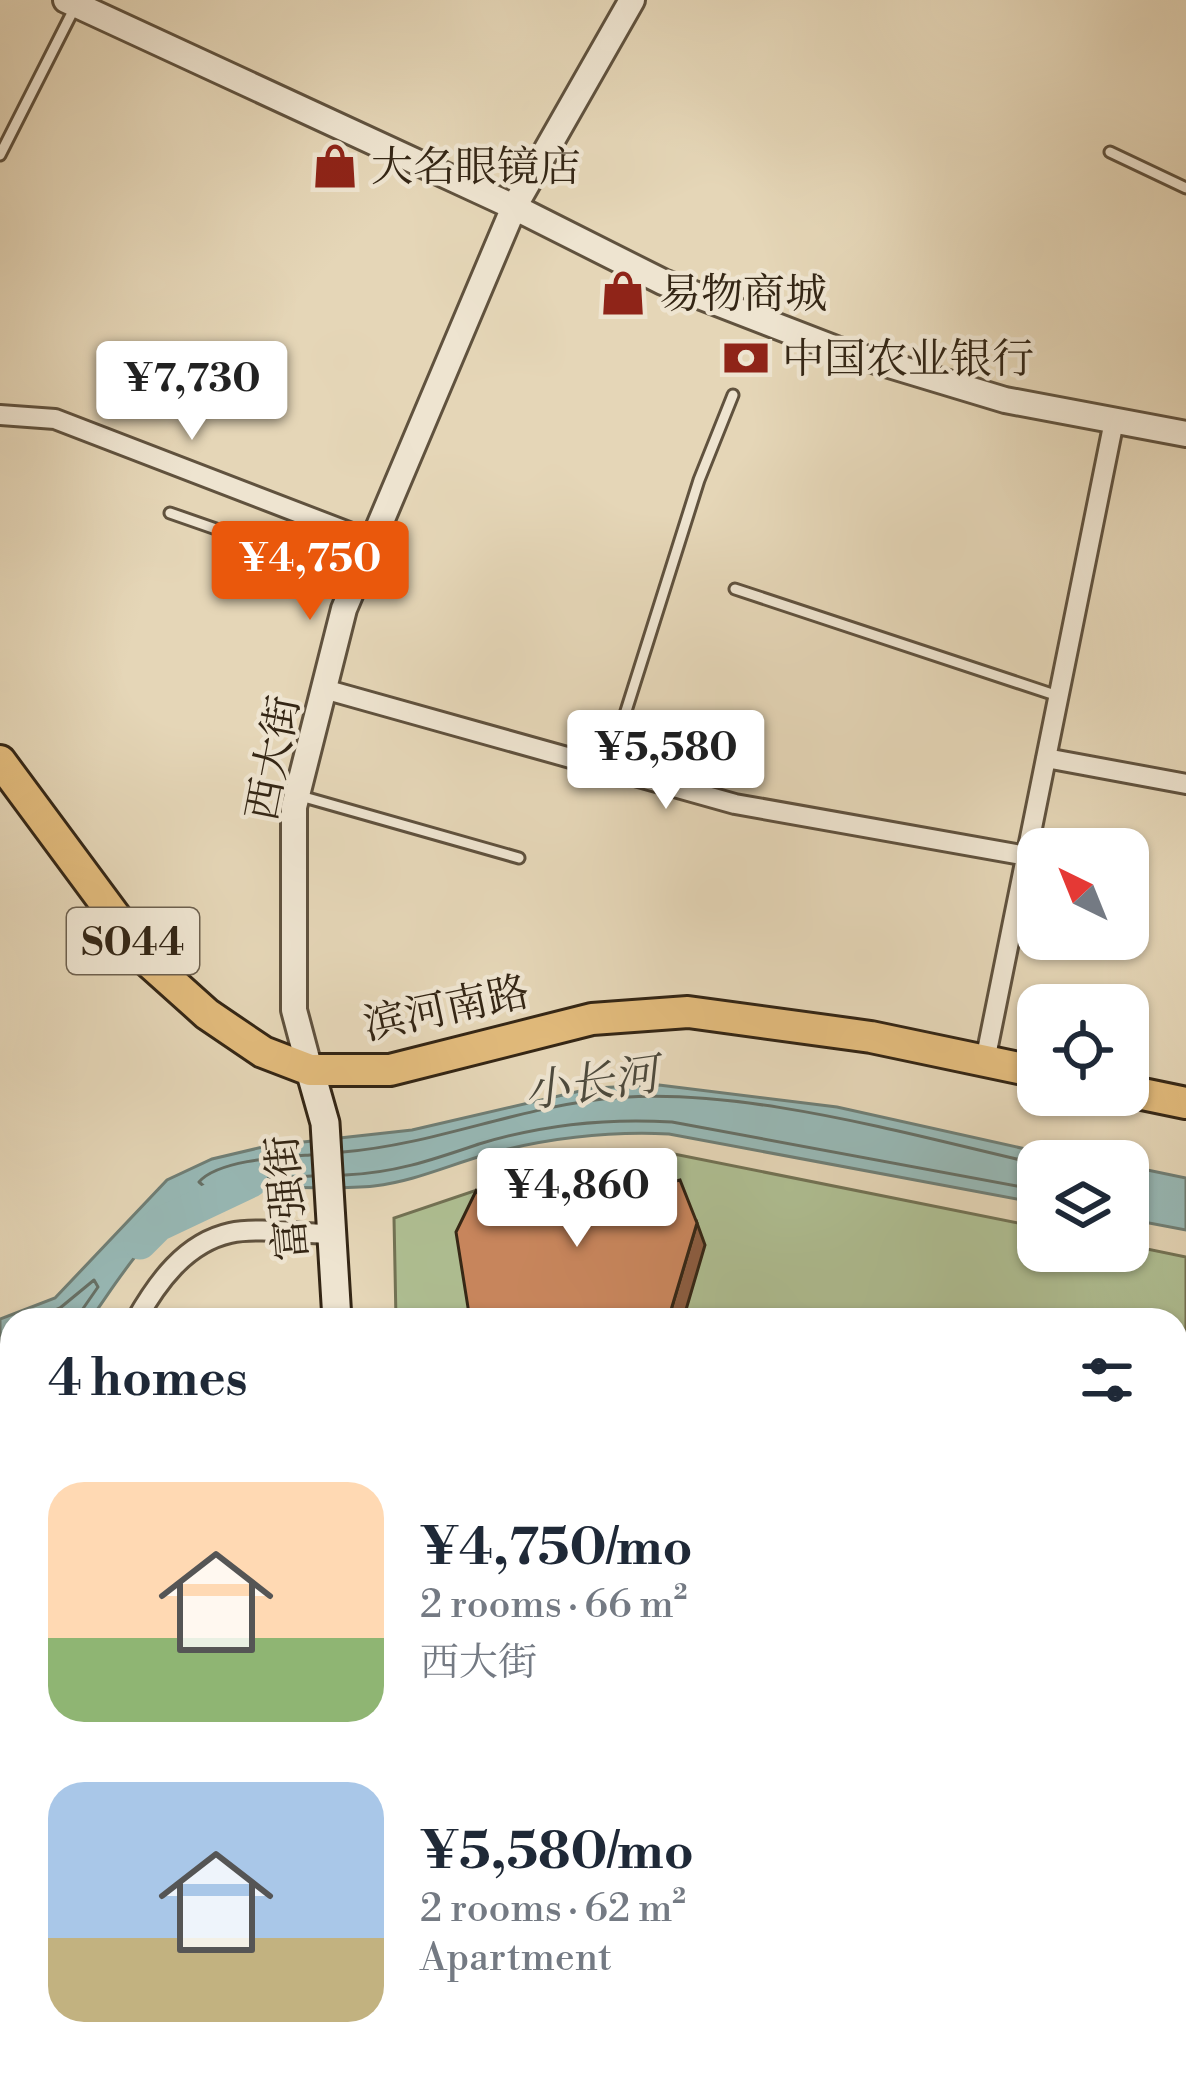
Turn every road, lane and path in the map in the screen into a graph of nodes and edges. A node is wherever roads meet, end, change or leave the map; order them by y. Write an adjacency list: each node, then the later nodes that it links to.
1 (632, 0): 6 (street, 西大街)
2 (71, 2): 4 (lane); 6 (street)
3 (1110, 152): 5 (lane)
4 (0, 155)
5 (1186, 188)
6 (514, 207): 9 (street); 12 (street, 西大街)
7 (733, 395): 19 (lane)
8 (0, 415): 12 (street)
9 (1114, 421): 10 (street); 16 (street)
10 (1186, 434)
11 (170, 513): 13 (lane)
12 (372, 541): 13 (street, 西大街)
13 (357, 578): 15 (street, 西大街)
14 (734, 589): 16 (lane)
15 (324, 689): 19 (street); 21 (street, 西大街)
16 (1058, 696): 17 (street)
17 (1046, 758): 20 (street); 22 (street)
18 (0, 761): 28 (main road, 滨河南路 / S044)
19 (608, 768): 23 (street)
20 (1186, 784)
21 (298, 795): 24 (lane); 28 (street, 西大街)
22 (1032, 828)
23 (1017, 854)
24 (519, 857)
25 (1017, 906): 26 (street)
26 (986, 1061): 27 (main road, 滨河南路 / S044); 28 (main road, 滨河南路 / S044)
27 (1017, 1068)
28 (310, 1070): 31 (main road, 富强街)
29 (1149, 1095): 30 (main road)
30 (1186, 1103)
31 (333, 1226): 32 (street); 33 (main road, 富强街)
32 (143, 1308)
33 (336, 1308)

